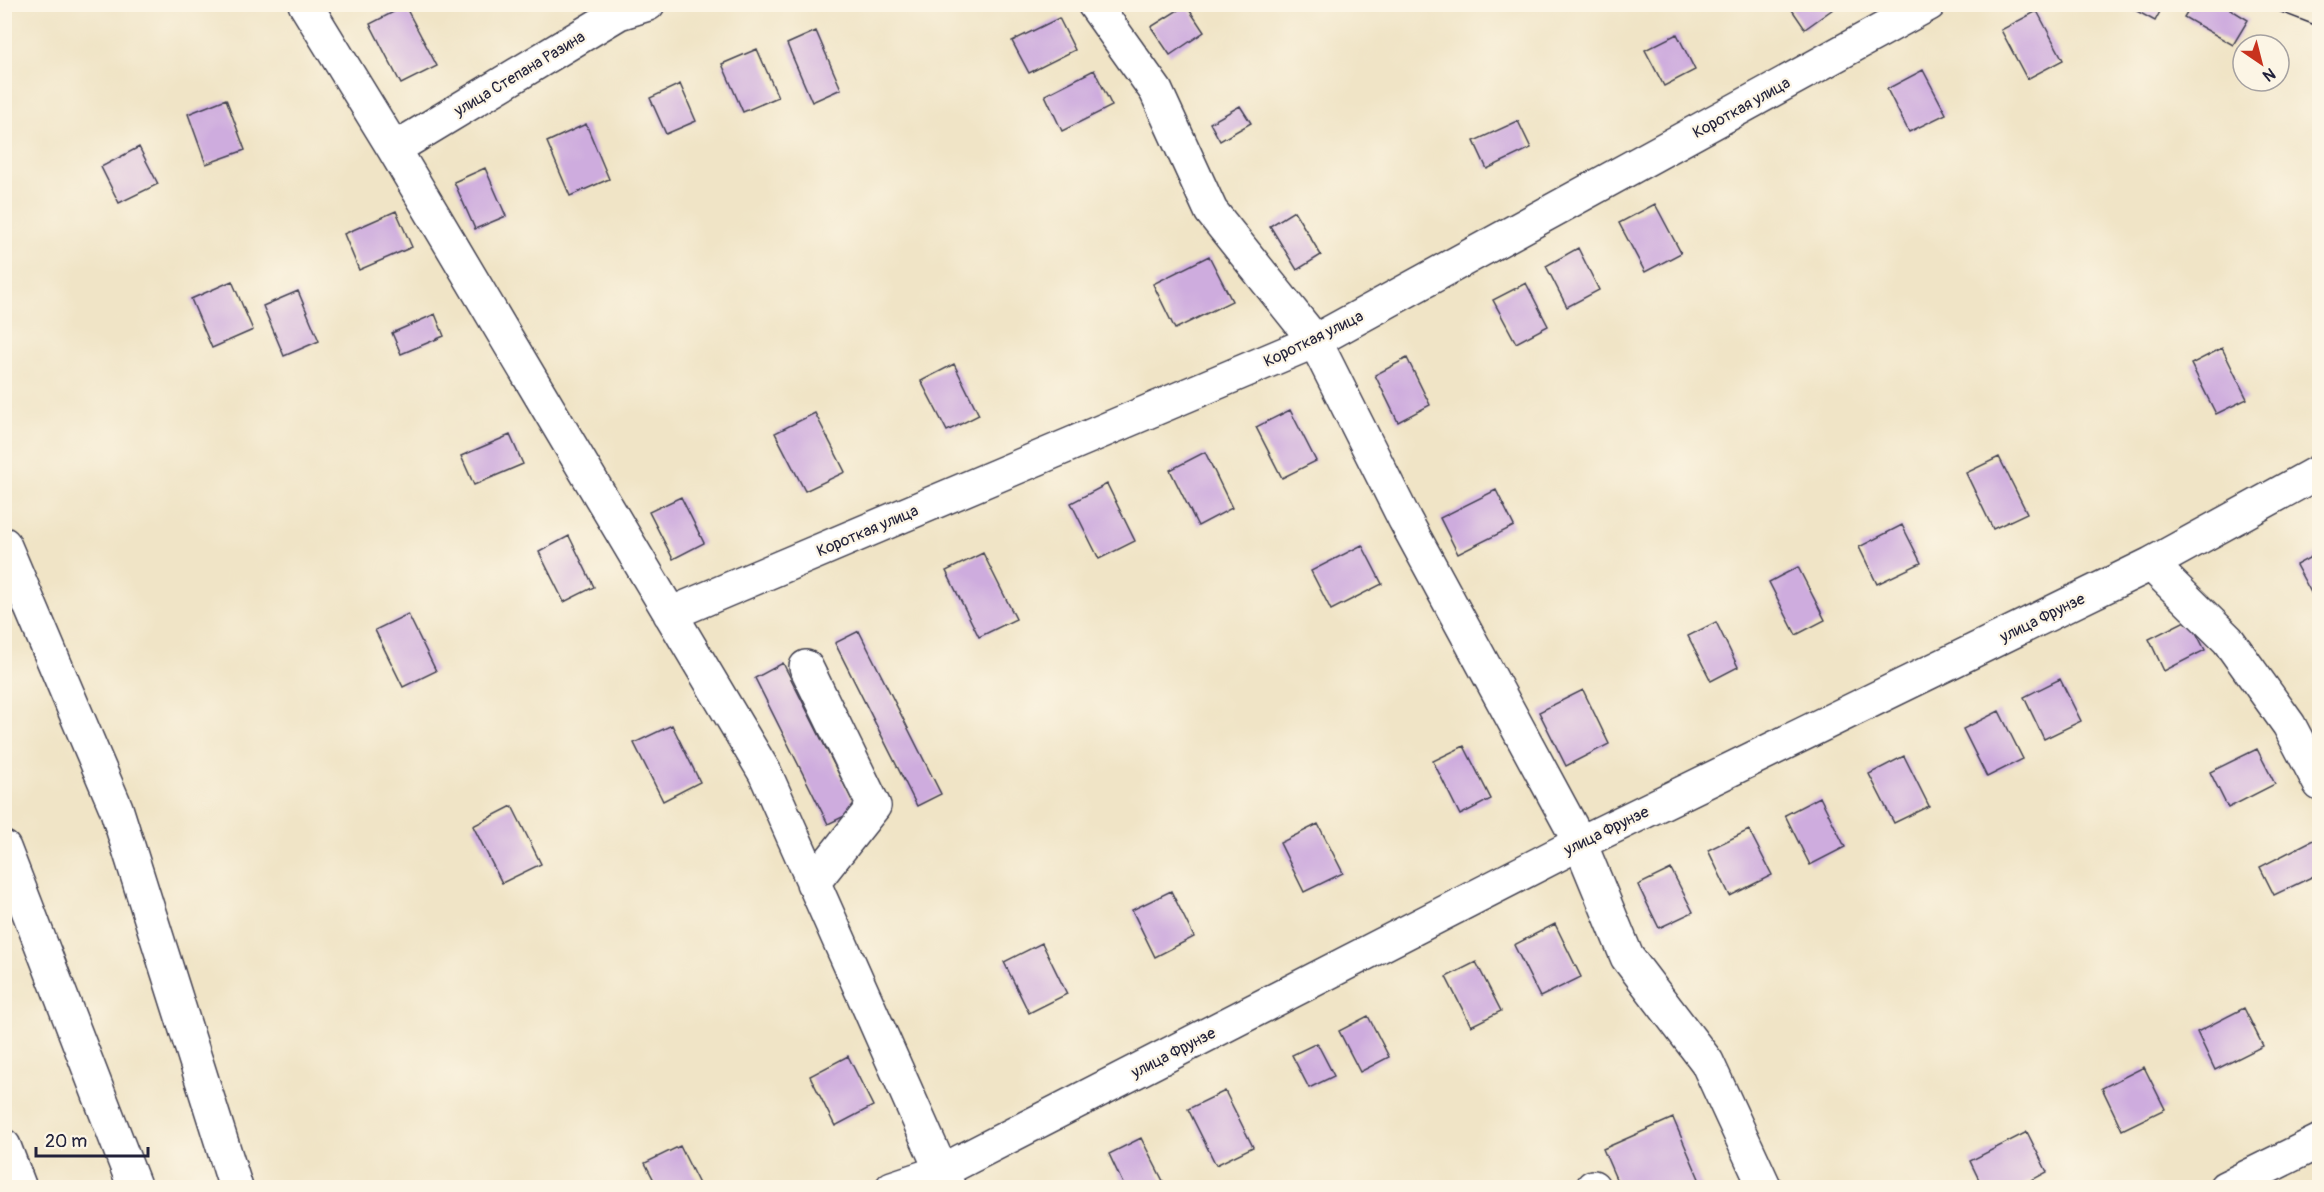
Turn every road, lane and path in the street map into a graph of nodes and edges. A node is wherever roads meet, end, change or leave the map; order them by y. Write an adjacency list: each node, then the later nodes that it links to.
1 (305, 4): 5 (street)
2 (648, 4): 5 (street, улица Степана Разина)
3 (1094, 4): 6 (street)
4 (1929, 4): 6 (street, Короткая улица)
5 (394, 149): 10 (street)
6 (1315, 341): 10 (street, Короткая улица); 13 (street)
7 (2319, 471): 9 (street, улица Фрунзе)
8 (4, 544): 21 (street)
9 (2151, 564): 12 (street); 13 (street, улица Фрунзе)
10 (670, 614): 15 (street)
11 (806, 667): 15 (street)
12 (2319, 784)
13 (1580, 843): 18 (street, улица Фрунзе); 23 (street)
14 (4, 848): 20 (street)
15 (813, 883): 18 (street)
16 (2319, 1141): 24 (street)
17 (4, 1146): 19 (street)
18 (945, 1180): 22 (street, улица Фрунзе)
19 (20, 1188)
20 (135, 1188)
21 (236, 1188)
22 (892, 1188)
23 (1765, 1188)
24 (2225, 1188)

